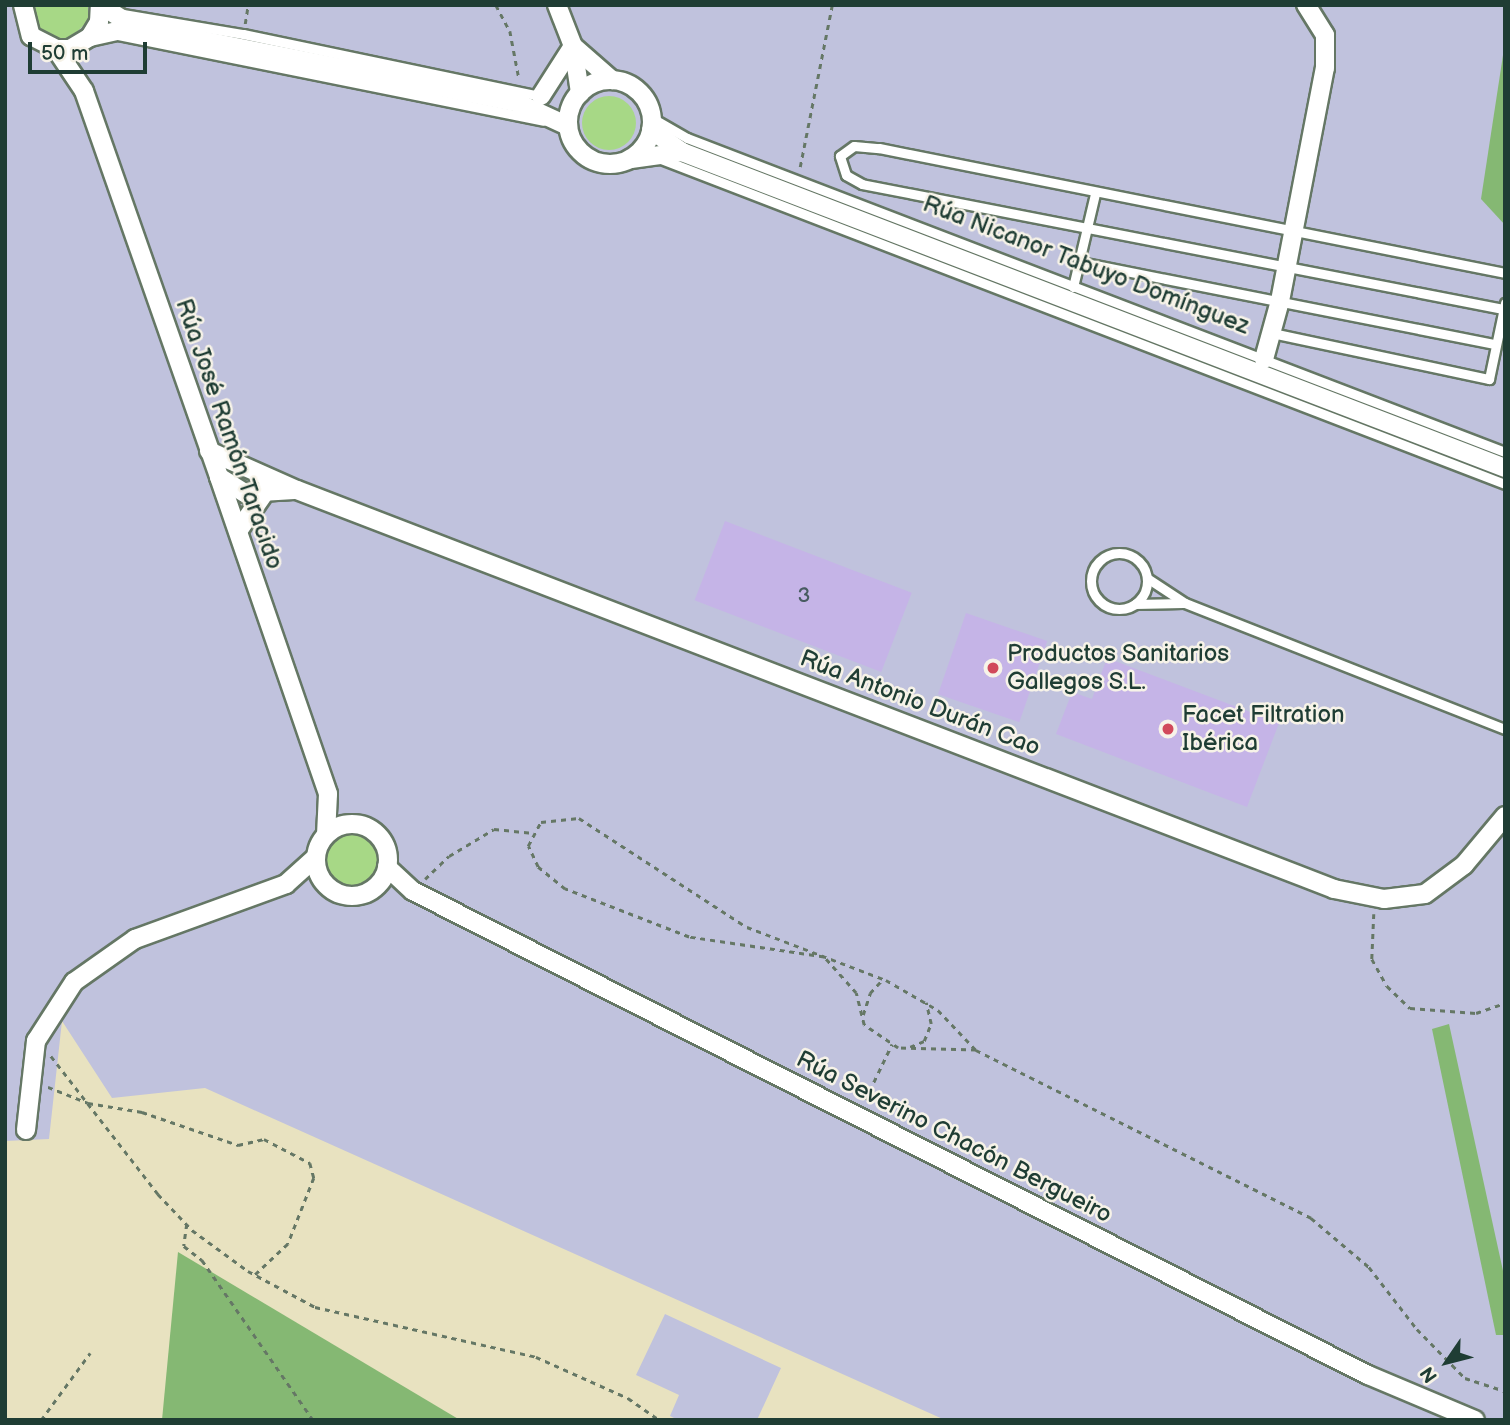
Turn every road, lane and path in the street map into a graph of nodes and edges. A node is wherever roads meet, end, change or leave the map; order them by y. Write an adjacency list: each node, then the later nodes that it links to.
1 (248, 5): 10 (path)
2 (496, 5): 17 (path)
3 (556, 5): 12 (street)
4 (832, 5): 24 (path)
5 (1306, 5): 27 (street)
6 (22, 7): 13 (street, Rúa José Ramón Taracido)
7 (104, 8): 8 (street); 10 (lane); 11 (street, Rúa José Ramón Taracido)
8 (135, 27): 9 (street); 17 (street)
9 (109, 33): 11 (street); 19 (lane)
10 (243, 34): 17 (lane)
11 (86, 40): 13 (street); 15 (street, Rúa José Ramón Taracido)
12 (573, 46): 14 (street); 16 (street); 18 (street)
13 (55, 49): 15 (street, Rúa José Ramón Taracido)
14 (612, 80): 18 (street); 20 (street)
15 (84, 91): 37 (street, Rúa José Ramón Taracido)
16 (541, 96): 17 (street); 18 (street)
17 (519, 98): 19 (street)
18 (576, 98): 19 (street)
19 (562, 125): 23 (street)
20 (652, 125): 21 (street, Rúa Nicanor Tabuyo Domínguez); 23 (street); 24 (lane, Rúa Nicanor Tabuyo Domínguez)
21 (682, 152): 22 (street, Rúa Nicanor Tabuyo Domínguez); 39 (street, Rúa Nicanor Tabuyo Domínguez)
22 (653, 156): 23 (street, Rúa Nicanor Tabuyo Domínguez); 41 (lane, Rúa Nicanor Tabuyo Domínguez)
23 (631, 159)
24 (797, 180): 31 (lane, Rúa Nicanor Tabuyo Domínguez)
25 (1095, 194): 26 (lane); 26 (lane); 27 (lane)
26 (1087, 226): 28 (lane); 29 (lane)
27 (1292, 231): 29 (street); 30 (lane)
28 (1080, 262): 31 (lane); 32 (lane)
29 (1285, 265): 32 (street); 33 (lane)
30 (1505, 273)
31 (1073, 287): 36 (lane, Rúa Nicanor Tabuyo Domínguez)
32 (1280, 300): 34 (street); 35 (lane)
33 (1504, 306): 35 (lane)
34 (1272, 334): 35 (lane); 36 (street)
35 (1496, 344)
36 (1264, 359): 38 (lane, Rúa Nicanor Tabuyo Domínguez)
37 (209, 451): 40 (street, Rúa José Ramón Taracido); 42 (street, Rúa Antonio Durán Cao)
38 (1505, 452)
39 (1505, 468)
40 (219, 477): 42 (street, Rúa Antonio Durán Cao); 43 (street, Rúa José Ramón Taracido)
41 (1505, 484)
42 (264, 486): 43 (street); 59 (street, Rúa Antonio Durán Cao)
43 (238, 531): 48 (street, Rúa José Ramón Taracido)
44 (1147, 578): 45 (lane); 46 (lane); 46 (lane)
45 (1185, 603): 46 (lane); 47 (lane)
46 (1135, 604)
47 (1505, 729)
48 (328, 794): 50 (street, Rúa José Ramón Taracido); 52 (street, Rúa José Ramón Taracido)
49 (1505, 816): 59 (street, Rúa Antonio Durán Cao)
50 (356, 825): 52 (street); 54 (street)
51 (535, 833): 58 (path); 60 (path); 60 (path)
52 (327, 835): 53 (street)
53 (316, 857): 55 (street); 56 (street)
54 (387, 867): 57 (street); 58 (street, Rúa Severino Chacón Bergueiro)
55 (324, 883): 56 (street); 57 (street)
56 (286, 884): 65 (street)
57 (373, 889): 58 (street, Rúa Severino Chacón Bergueiro)
58 (413, 891): 71 (street, Rúa Severino Chacón Bergueiro)
59 (1375, 897): 63 (path)
60 (824, 957): 61 (path); 64 (path)
61 (883, 978): 62 (path); 64 (path)
62 (925, 1002): 67 (path); 68 (path)
63 (1505, 1003)
64 (862, 1018): 66 (path)
65 (36, 1041): 69 (street); 70 (path)
66 (892, 1044): 67 (path); 71 (path)
67 (907, 1049): 68 (path)
68 (976, 1050): 76 (path)
69 (29, 1082): 70 (path); 72 (street)
70 (88, 1103): 73 (path); 74 (path)
71 (858, 1116): 80 (street, Rúa Severino Chacón Bergueiro)
72 (26, 1130)
73 (187, 1224): 74 (path); 78 (path)
74 (254, 1275): 79 (path)
75 (90, 1353): 77 (path)
76 (1505, 1391)
77 (41, 1420)
78 (313, 1420)
79 (659, 1420)
80 (1475, 1420)

